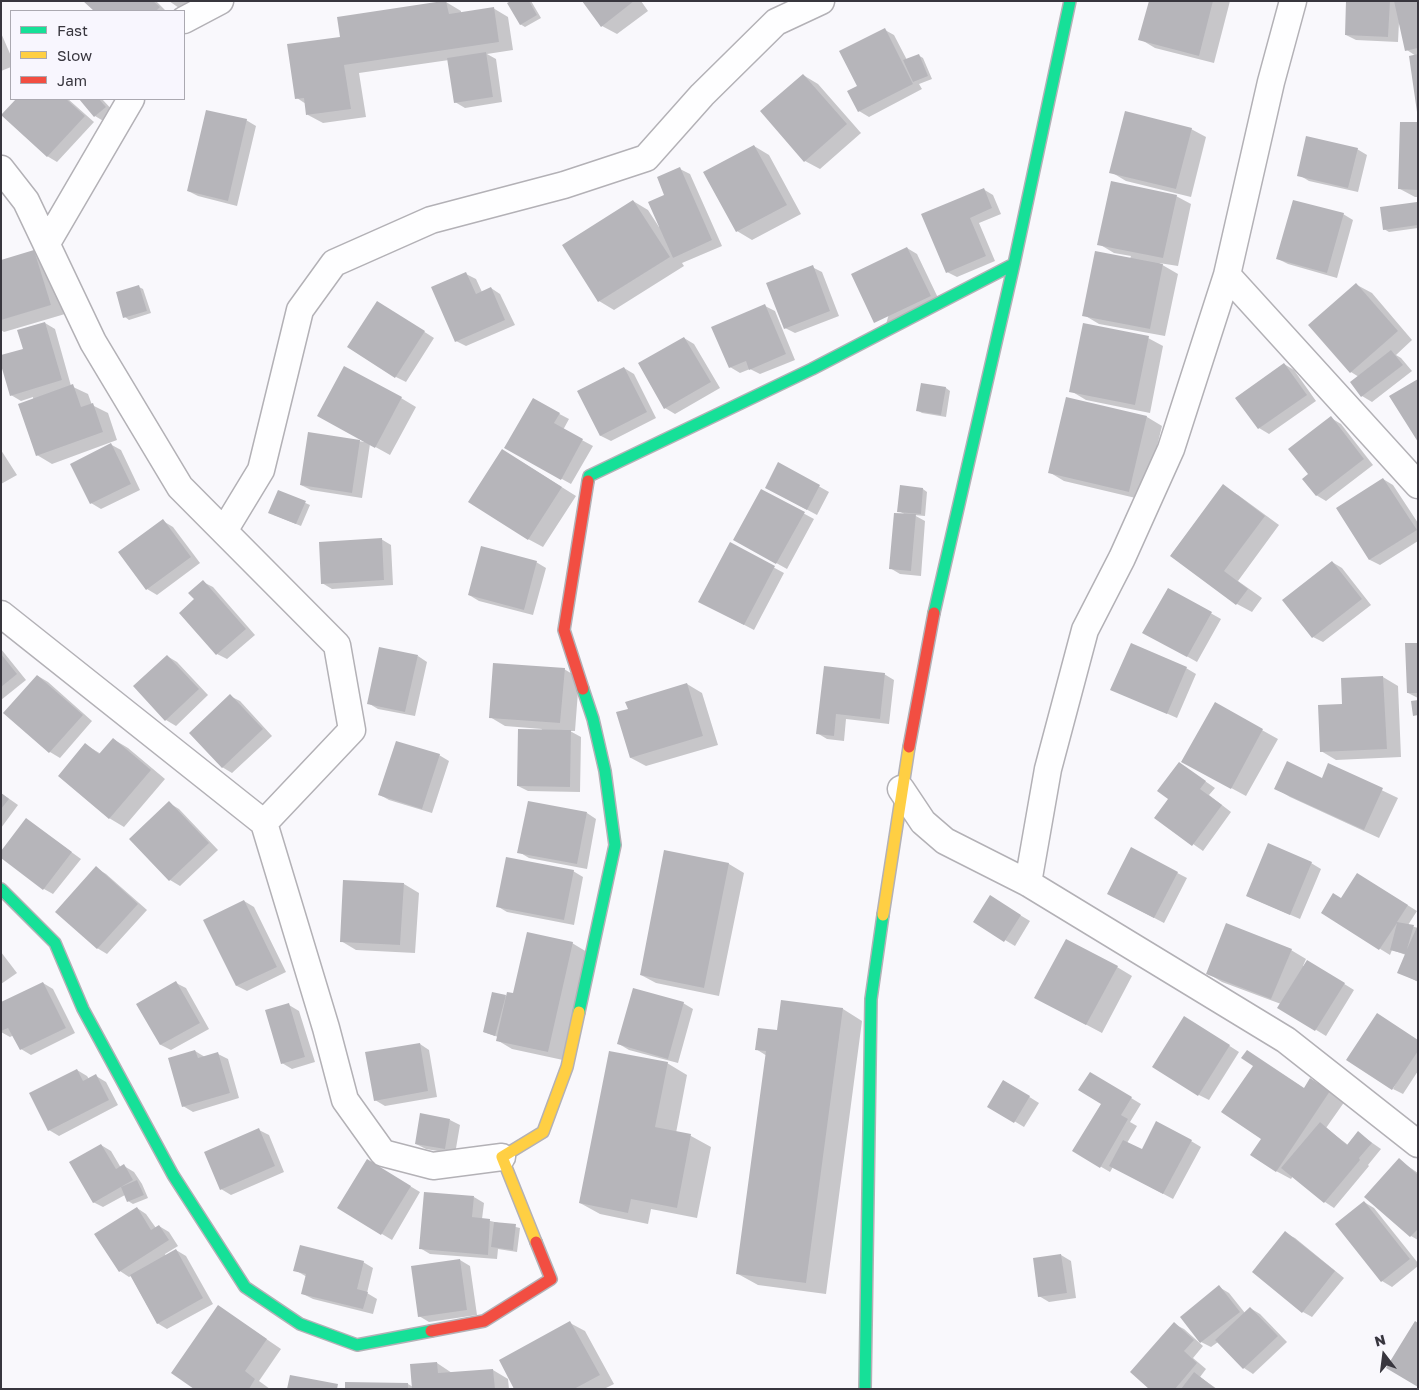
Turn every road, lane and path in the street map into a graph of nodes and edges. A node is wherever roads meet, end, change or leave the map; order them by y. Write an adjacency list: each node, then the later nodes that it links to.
1 (220, 1): 5 (street)
2 (821, 1): 12 (street)
3 (1070, 1): 9 (street)
4 (1293, 1): 10 (street)
5 (185, 19)
6 (131, 100): 8 (street)
7 (1, 168): 8 (street)
8 (47, 244): 12 (street)
9 (1014, 264): 14 (street); 19 (street)
10 (1226, 275): 11 (street); 16 (street)
11 (1418, 485)
12 (224, 531): 15 (street)
13 (1, 614): 15 (street)
14 (901, 789): 16 (street); 20 (street)
15 (264, 823): 19 (street)
16 (1028, 883): 18 (street)
17 (1, 888): 19 (street)
18 (1418, 1144)
19 (502, 1158)
20 (865, 1389)

